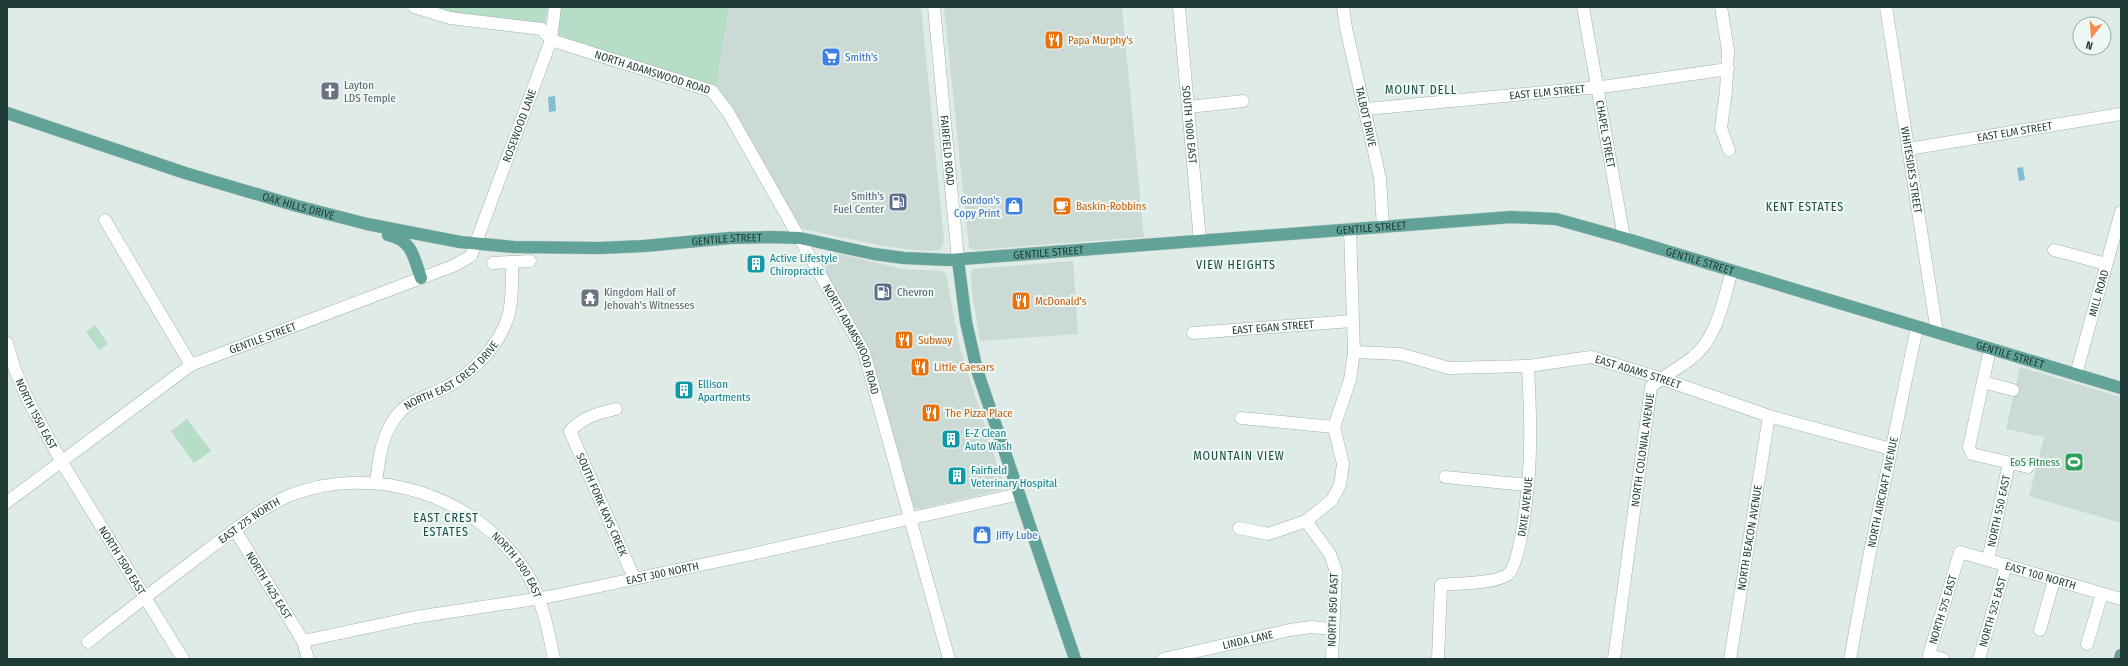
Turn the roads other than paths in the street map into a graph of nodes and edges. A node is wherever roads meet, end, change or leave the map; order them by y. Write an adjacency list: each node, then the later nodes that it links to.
1 (414, 7): 9 (street)
2 (555, 7): 9 (street, ROSEWOOD LANE)
3 (934, 7): 30 (street, FAIRFIELD ROAD)
4 (1179, 7): 13 (street, SOUTH 1000 EAST)
5 (1343, 7): 14 (street, TALBOT DRIVE)
6 (1583, 7): 11 (street, CHAPEL STREET)
7 (1721, 7): 10 (street)
8 (1886, 7): 17 (street, WHITESIDES STREET)
9 (551, 40): 24 (street, NORTH ADAMSWOOD ROAD); 27 (street, ROSEWOOD LANE)
10 (1728, 69): 11 (street, EAST ELM STREET); 18 (street)
11 (1595, 87): 14 (street, EAST ELM STREET); 25 (street, CHAPEL STREET)
12 (1243, 101): 13 (street)
13 (1189, 107): 26 (street, SOUTH 1000 EAST)
14 (1366, 109): 22 (street, TALBOT DRIVE)
15 (7, 113): 20 (main road, OAK HILLS DRIVE)
16 (2121, 114): 17 (street, EAST ELM STREET)
17 (1908, 149): 39 (street, WHITESIDES STREET)
18 (1729, 150)
19 (2121, 212): 34 (street, MILL ROAD)
20 (340, 218): 27 (main road, OAK HILLS DRIVE); 36 (main road)
21 (105, 220): 44 (street)
22 (1383, 227): 23 (main road, GENTILE STREET); 25 (main road, GENTILE STREET)
23 (1350, 229): 26 (main road, GENTILE STREET); 37 (street)
24 (800, 238): 28 (main road, GENTILE STREET); 30 (main road, GENTILE STREET); 65 (street, NORTH ADAMSWOOD ROAD)
25 (1624, 238): 35 (main road, GENTILE STREET)
26 (1200, 241): 30 (main road, GENTILE STREET)
27 (476, 243): 28 (main road, OAK HILLS DRIVE); 36 (street, GENTILE STREET)
28 (600, 248)
29 (2054, 250): 34 (street)
30 (958, 260): 62 (main road, FAIRFIELD ROAD)
31 (530, 261): 32 (street)
32 (512, 262): 33 (street); 60 (street, NORTH EAST CREST DRIVE)
33 (493, 263)
34 (2106, 264): 46 (street, MILL ROAD)
35 (1732, 271): 38 (main road, GENTILE STREET); 47 (street, NORTH COLONIAL AVENUE)
36 (421, 278): 44 (street, GENTILE STREET)
37 (1352, 321): 40 (street, EAST EGAN STREET); 43 (street)
38 (1917, 327): 39 (main road, GENTILE STREET); 55 (street, NORTH AIRCRAFT AVENUE)
39 (1937, 332): 42 (main road, GENTILE STREET)
40 (1193, 333)
41 (8, 346): 56 (street, NORTH 1550 EAST)
42 (1990, 349): 46 (main road, GENTILE STREET); 48 (street)
43 (1354, 352): 45 (street, EAST ADAMS STREET); 54 (street)
44 (190, 365): 56 (street, GENTILE STREET)
45 (1528, 366): 47 (street, EAST ADAMS STREET); 61 (street, DIXIE AVENUE)
46 (2076, 374): 49 (main road, GENTILE STREET)
47 (1660, 378): 52 (street, EAST ADAMS STREET); 92 (street, NORTH COLONIAL AVENUE)
48 (1983, 382): 50 (street); 57 (street)
49 (2121, 388)
50 (2013, 390)
51 (616, 409): 72 (street, SOUTH FORK KAYS CREEK)
52 (1769, 416): 55 (street, EAST ADAMS STREET); 93 (street, NORTH BEACON AVENUE)
53 (1241, 418): 54 (street)
54 (1334, 427): 66 (street)
55 (1891, 449): 94 (street, NORTH AIRCRAFT AVENUE)
56 (61, 461): 64 (street, GENTILE STREET); 75 (street, NORTH 1500 EAST)
57 (2009, 463): 58 (street); 70 (street, NORTH 550 EAST)
58 (2028, 467)
59 (1445, 477): 61 (street)
60 (376, 483): 63 (street, EAST 275 NORTH); 68 (street, EAST 275 NORTH)
61 (1527, 484): 91 (street, DIXIE AVENUE)
62 (1019, 494): 65 (street, EAST 300 NORTH); 88 (main road, FAIRFIELD ROAD)
63 (441, 498): 76 (street, NORTH 1300 EAST)
64 (7, 502)
65 (910, 519): 72 (street, EAST 300 NORTH); 87 (street, NORTH ADAMSWOOD ROAD)
66 (1306, 522): 67 (street); 78 (street, NORTH 850 EAST)
67 (1239, 528)
68 (235, 530): 75 (street, EAST 275 NORTH); 80 (street, NORTH 1425 EAST)
69 (1960, 552): 70 (street, EAST 100 NORTH); 95 (street, NORTH 575 EAST)
70 (1988, 560): 71 (street, EAST 100 NORTH)
71 (2006, 565): 73 (street, EAST 100 NORTH); 96 (street, NORTH 525 EAST)
72 (634, 578): 76 (street, EAST 300 NORTH)
73 (2054, 580): 74 (street, EAST 100 NORTH); 79 (street)
74 (2102, 594): 77 (street, EAST 100 NORTH); 82 (street)
75 (145, 596): 81 (street, EAST 275 NORTH); 84 (street, NORTH 1500 EAST)
76 (538, 598): 80 (street, EAST 300 NORTH); 86 (street, NORTH 1300 EAST)
77 (2121, 600)
78 (1333, 629): 89 (street, LINDA LANE); 90 (street, NORTH 850 EAST)
79 (2040, 630)
80 (303, 641): 85 (street, NORTH 1425 EAST)
81 (88, 642)
82 (2086, 644)
83 (2121, 655): 97 (main road)
84 (183, 659)
85 (308, 659)
86 (554, 659)
87 (949, 659)
88 (1075, 659)
89 (1163, 659)
90 (1332, 659)
91 (1438, 659)
92 (1614, 659)
93 (1730, 659)
94 (1850, 659)
95 (1943, 659)
96 (1978, 659)
97 (2120, 659)

